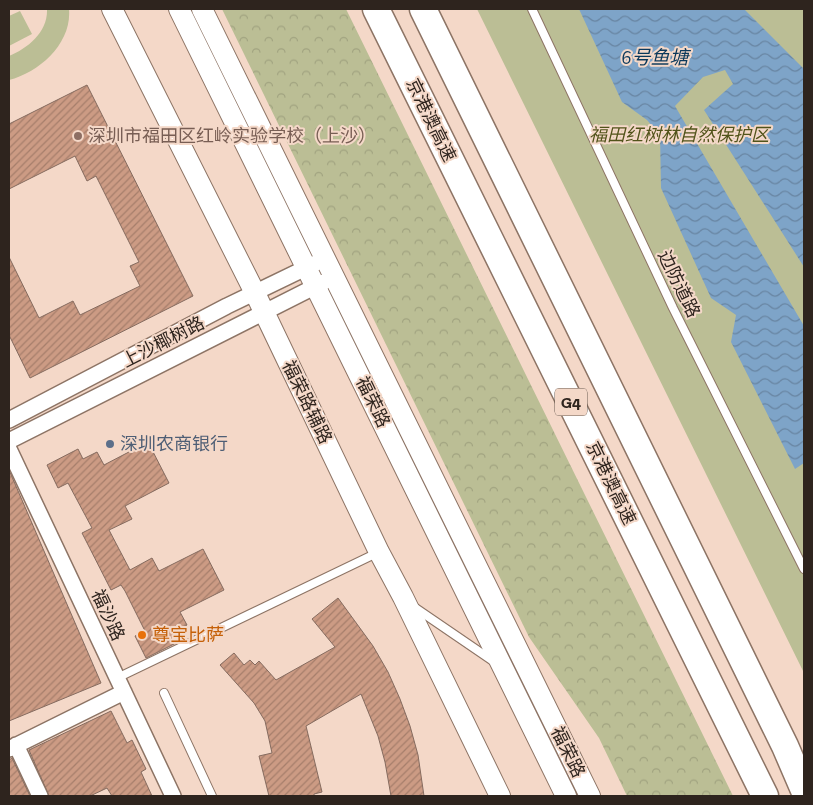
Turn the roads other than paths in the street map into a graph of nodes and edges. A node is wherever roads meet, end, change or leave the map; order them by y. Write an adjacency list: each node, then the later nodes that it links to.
1 (112, 9): 11 (main road, 福荣路辅路)
2 (179, 9): 8 (main road, 福荣路)
3 (202, 9): 7 (main road, 福荣路)
4 (376, 9): 30 (highway, 京港澳高速 / G4)
5 (423, 9): 23 (highway, G4)
6 (532, 9): 17 (lane, 边防道路)
7 (326, 258): 8 (street, 上沙椰树路); 9 (main road, 福荣路)
8 (307, 268): 10 (main road, 福荣路); 11 (street, 上沙椰树路)
9 (336, 277): 10 (street, 上沙椰树路); 29 (main road, 福荣路)
10 (316, 286): 12 (street, 上沙椰树路); 19 (main road, 福荣路)
11 (255, 293): 12 (main road, 福荣路辅路); 13 (street, 上沙椰树路)
12 (264, 312): 14 (street, 上沙椰树路); 16 (main road, 福荣路辅路)
13 (9, 420)
14 (9, 441)
15 (9, 449): 20 (street, 福沙路)
16 (379, 552): 18 (main road, 福荣路辅路); 20 (lane)
17 (804, 569)
18 (403, 597): 19 (lane); 27 (main road, 福荣路辅路)
19 (506, 673): 28 (main road, 福荣路)
20 (121, 685): 22 (street); 25 (street, 福沙路)
21 (164, 693): 26 (lane)
22 (12, 747): 24 (street)
23 (804, 790)
24 (40, 796)
25 (173, 796)
26 (212, 796)
27 (500, 796)
28 (566, 796)
29 (590, 796)
30 (765, 796)

